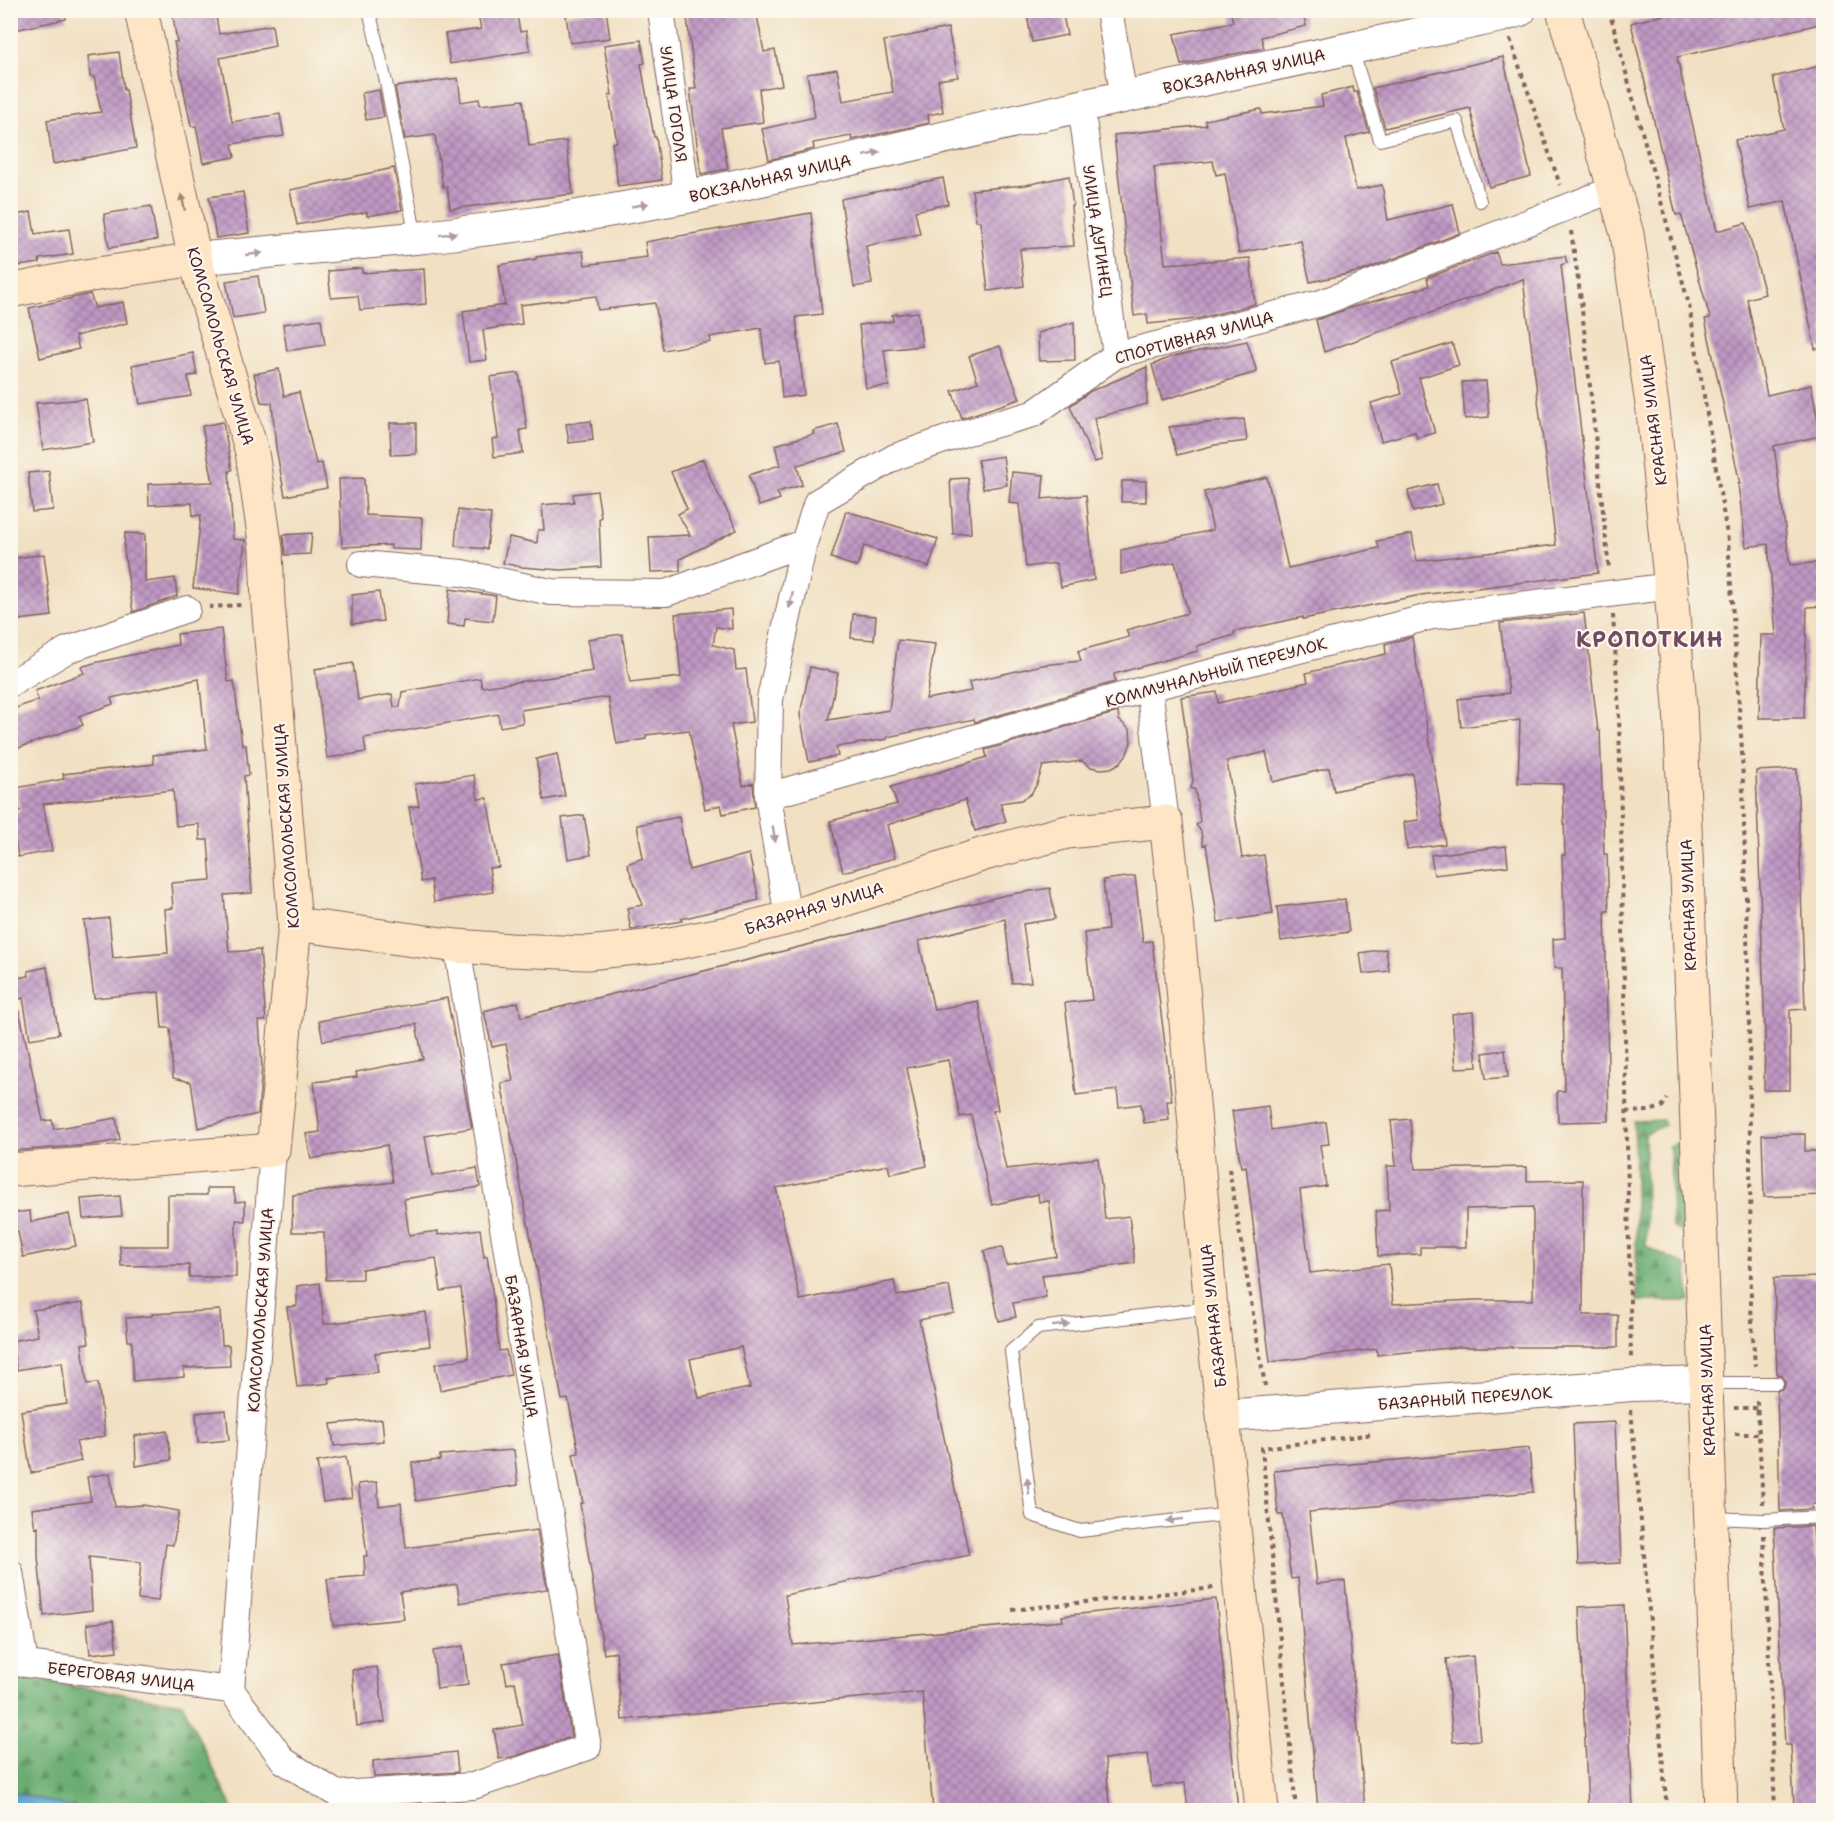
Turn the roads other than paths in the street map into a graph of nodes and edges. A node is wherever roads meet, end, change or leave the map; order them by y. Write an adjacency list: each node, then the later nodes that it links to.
1 (141, 10): 14 (main road, КОМСОМОЛЬСКАЯ УЛИЦА, one-way to 1)
2 (369, 10): 13 (lane)
3 (661, 10): 11 (street, УЛИЦА ГОГОЛЯ)
4 (1109, 10): 8 (street)
5 (1563, 10): 10 (main road, КРАСНАЯ УЛИЦА)
6 (1511, 13): 7 (street, ВОКЗАЛЬНАЯ УЛИЦА)
7 (1352, 48): 8 (street, ВОКЗАЛЬНАЯ УЛИЦА); 12 (lane)
8 (1124, 97): 9 (street, ВОКЗАЛЬНАЯ УЛИЦА)
9 (1081, 106): 11 (street, ВОКЗАЛЬНАЯ УЛИЦА, one-way to 9); 16 (street, УЛИЦА ДУГИНЕЦ)
10 (1614, 189): 16 (street, СПОРТИВНАЯ УЛИЦА); 19 (main road, КРАСНАЯ УЛИЦА)
11 (687, 197): 13 (street, ВОКЗАЛЬНАЯ УЛИЦА, one-way to 11)
12 (1480, 201)
13 (416, 238): 14 (street, ВОКЗАЛЬНАЯ УЛИЦА, one-way to 13)
14 (195, 259): 15 (main road, ВОКЗАЛЬНАЯ УЛИЦА); 26 (main road, КОМСОМОЛЬСКАЯ УЛИЦА)
15 (10, 291)
16 (1116, 355): 17 (street, СПОРТИВНАЯ УЛИЦА)
17 (804, 543): 18 (street); 23 (street, СПОРТИВНАЯ УЛИЦА, one-way to 23)
18 (361, 564)
19 (1671, 589): 22 (street, КОММУНАЛЬНЫЙ ПЕРЕУЛОК); 32 (main road, КРАСНАЯ УЛИЦА)
20 (187, 609): 21 (street)
21 (10, 684)
22 (1149, 688): 23 (street, КОММУНАЛЬНЫЙ ПЕРЕУЛОК); 24 (street, БАЗАРНАЯ УЛИЦА)
23 (768, 796): 25 (street, СПОРТИВНАЯ УЛИЦА, one-way to 25)
24 (1166, 822): 25 (main road, БАЗАРНАЯ УЛИЦА); 30 (main road, БАЗАРНАЯ УЛИЦА)
25 (788, 918): 27 (main road, БАЗАРНАЯ УЛИЦА)
26 (295, 924): 27 (main road, БАЗАРНАЯ УЛИЦА); 28 (main road, КОМСОМОЛЬСКАЯ УЛИЦА)
27 (457, 946): 39 (street, БАЗАРНАЯ УЛИЦА)
28 (273, 1150): 29 (main road); 39 (street, КОМСОМОЛЬСКАЯ УЛИЦА)
29 (10, 1170)
30 (1210, 1308): 33 (main road, БАЗАРНАЯ УЛИЦА); 34 (lane, one-way to 30)
31 (1777, 1383): 32 (lane)
32 (1707, 1395): 33 (street, БАЗАРНЫЙ ПЕРЕУЛОК); 36 (main road, КРАСНАЯ УЛИЦА)
33 (1223, 1416): 34 (main road, БАЗАРНАЯ УЛИЦА)
34 (1233, 1514): 40 (main road, БАЗАРНАЯ УЛИЦА)
35 (1824, 1517): 36 (lane)
36 (1710, 1518): 41 (main road, КРАСНАЯ УЛИЦА)
37 (10, 1572): 38 (street)
38 (18, 1663): 39 (street, БЕРЕГОВАЯ УЛИЦА)
39 (231, 1690)
40 (1262, 1810)
41 (1720, 1810)

